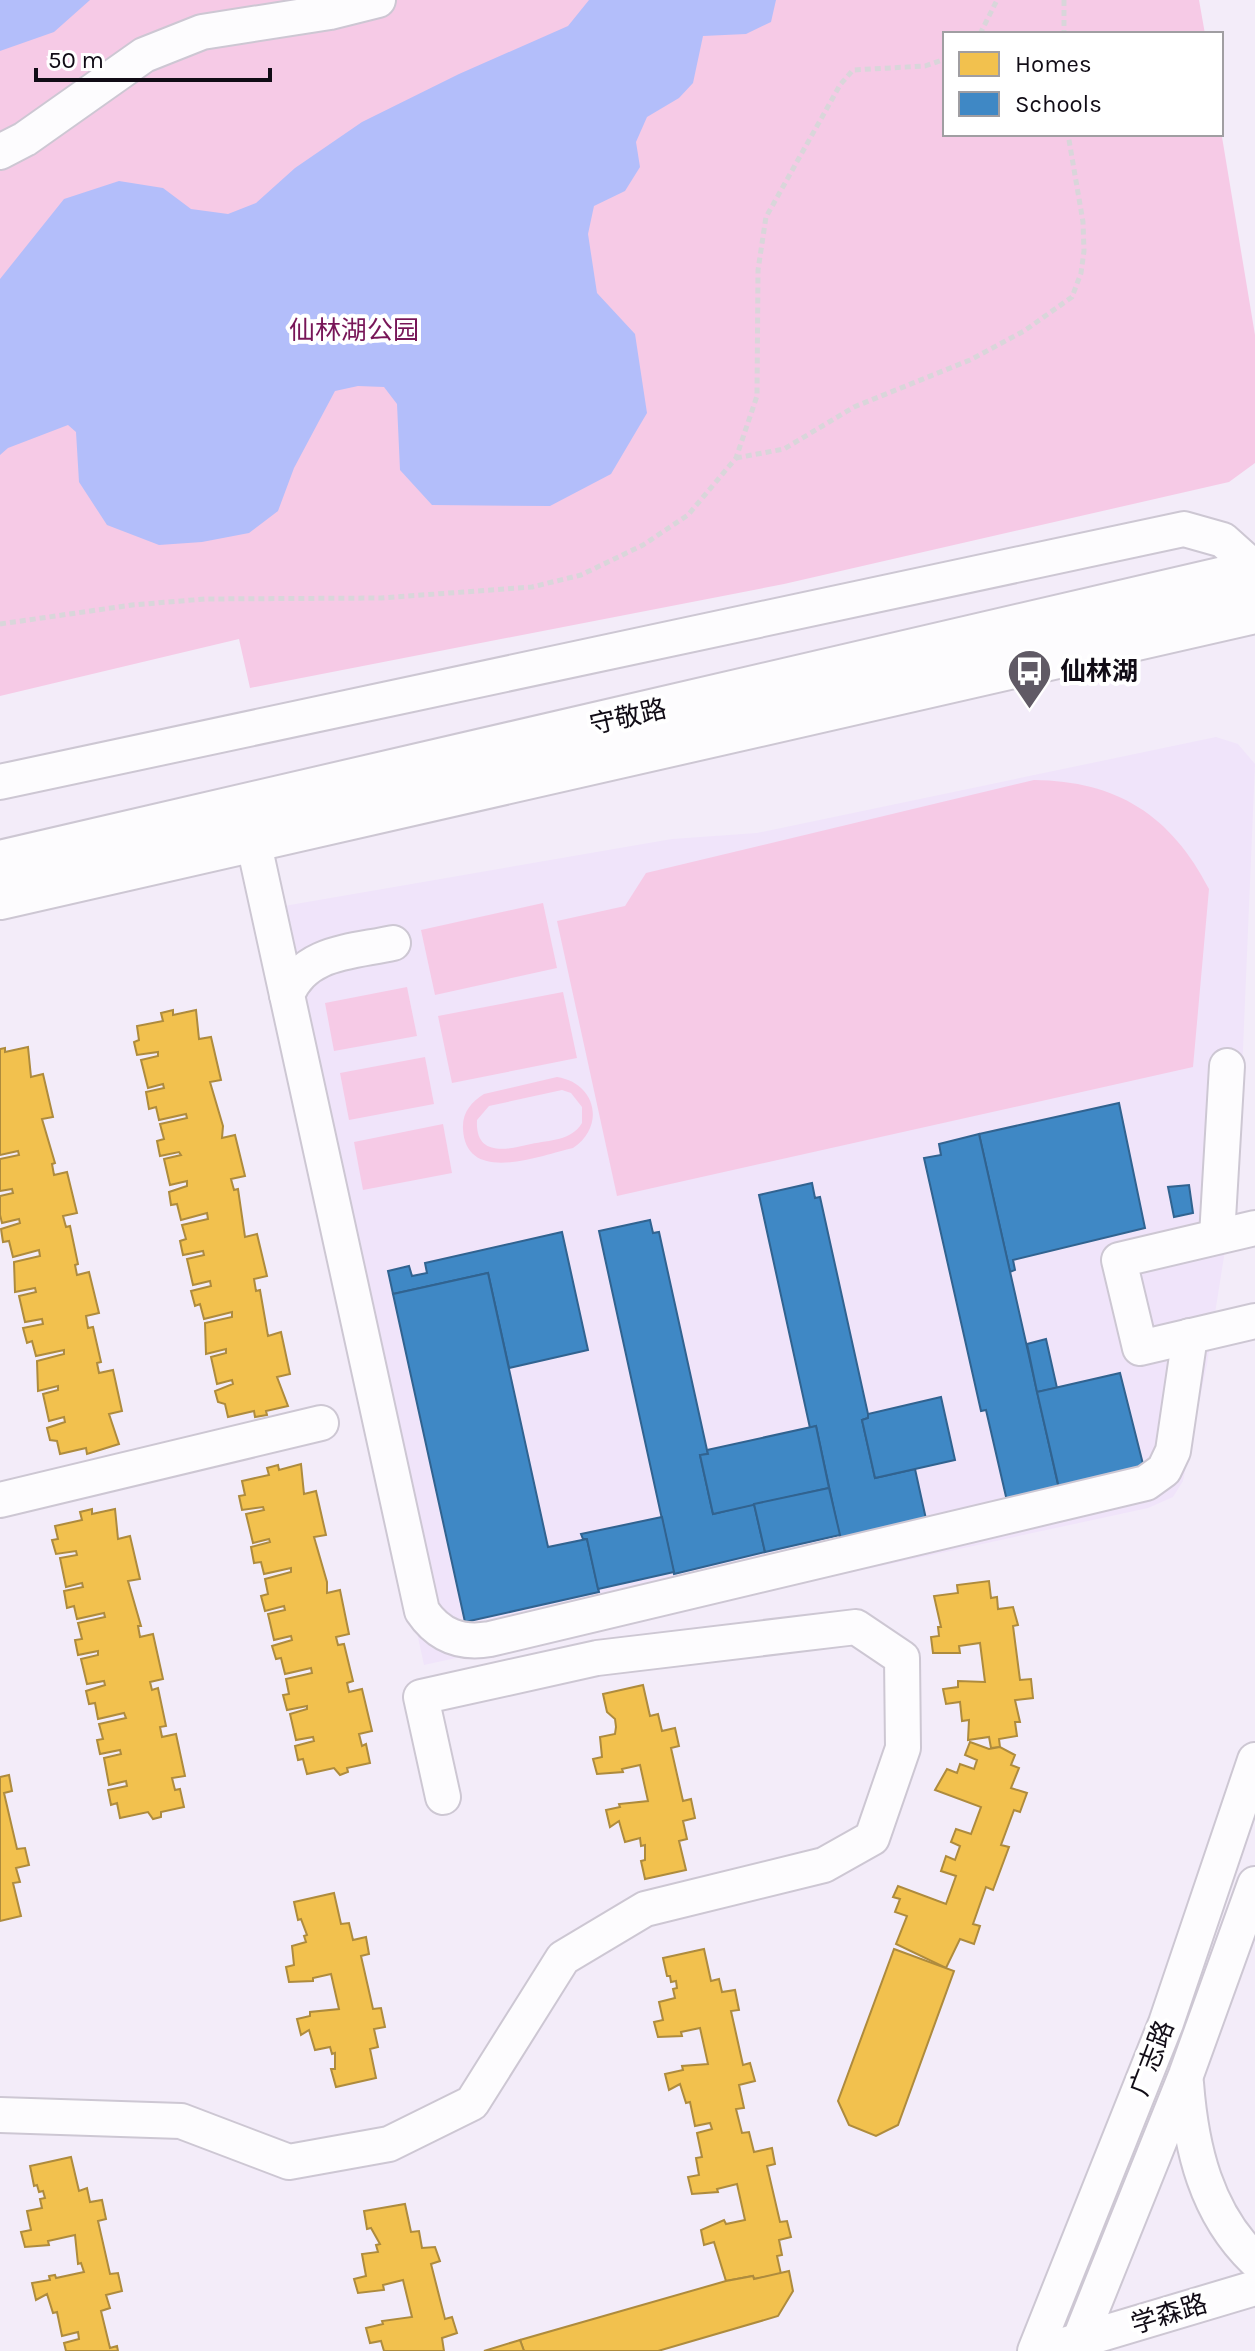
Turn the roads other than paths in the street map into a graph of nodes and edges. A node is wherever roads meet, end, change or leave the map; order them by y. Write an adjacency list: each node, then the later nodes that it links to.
1 (378, 0): 2 (street)
2 (0, 152)
3 (1255, 570): 5 (street); 7 (main road, 守敬路)
4 (1255, 611): 6 (main road, 守敬路)
5 (0, 782)
6 (253, 840): 8 (main road, 守敬路); 10 (street)
7 (0, 863)
8 (0, 897)
9 (393, 943): 10 (street)
10 (287, 995): 15 (street)
11 (1227, 1066): 13 (street)
12 (1255, 1228): 13 (street)
13 (1217, 1236): 15 (street)
14 (1255, 1321): 15 (street)
15 (1190, 1336)
16 (321, 1423): 17 (street)
17 (0, 1500)
18 (1255, 1760): 26 (street, 广志路)
19 (443, 1797): 22 (street)
20 (1255, 1884): 21 (street, 广志路)
21 (1186, 2075): 23 (street); 25 (street, 广志路)
22 (0, 2115)
23 (1255, 2260)
24 (1255, 2288): 25 (street, 学森路)
25 (1077, 2346): 26 (street, 学森路)
26 (1036, 2351)

